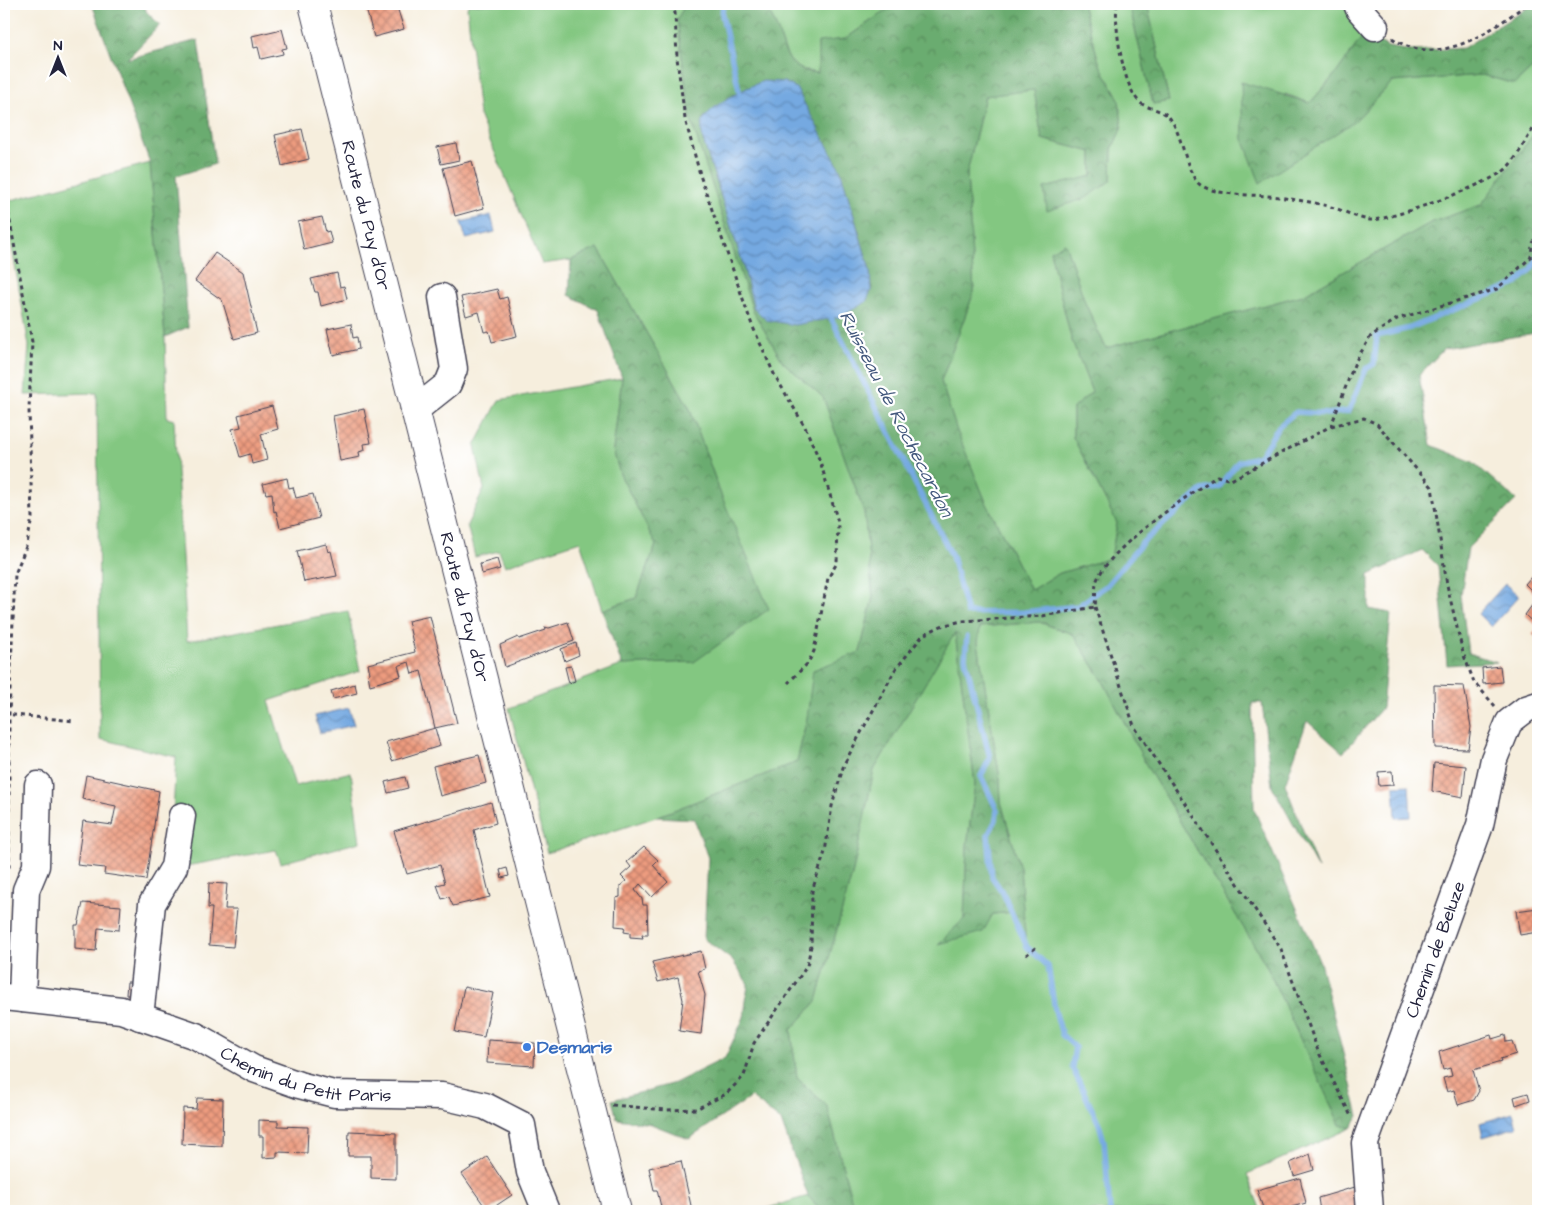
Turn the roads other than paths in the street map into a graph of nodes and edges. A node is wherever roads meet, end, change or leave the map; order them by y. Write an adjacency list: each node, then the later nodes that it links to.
1 (312, 4): 5 (main road, Route du Puy d'Or)
2 (1357, 4): 3 (street)
3 (1375, 27)
4 (442, 297): 5 (street)
5 (414, 411): 12 (main road, Route du Puy d'Or)
6 (1538, 705): 13 (street, Chemin de Beluze)
7 (38, 784): 9 (street)
8 (182, 816): 10 (street)
9 (13, 998): 10 (street, Chemin du Petit Paris)
10 (140, 1017): 11 (street, Chemin du Petit Paris)
11 (546, 1211)
12 (616, 1211)
13 (1370, 1211)

